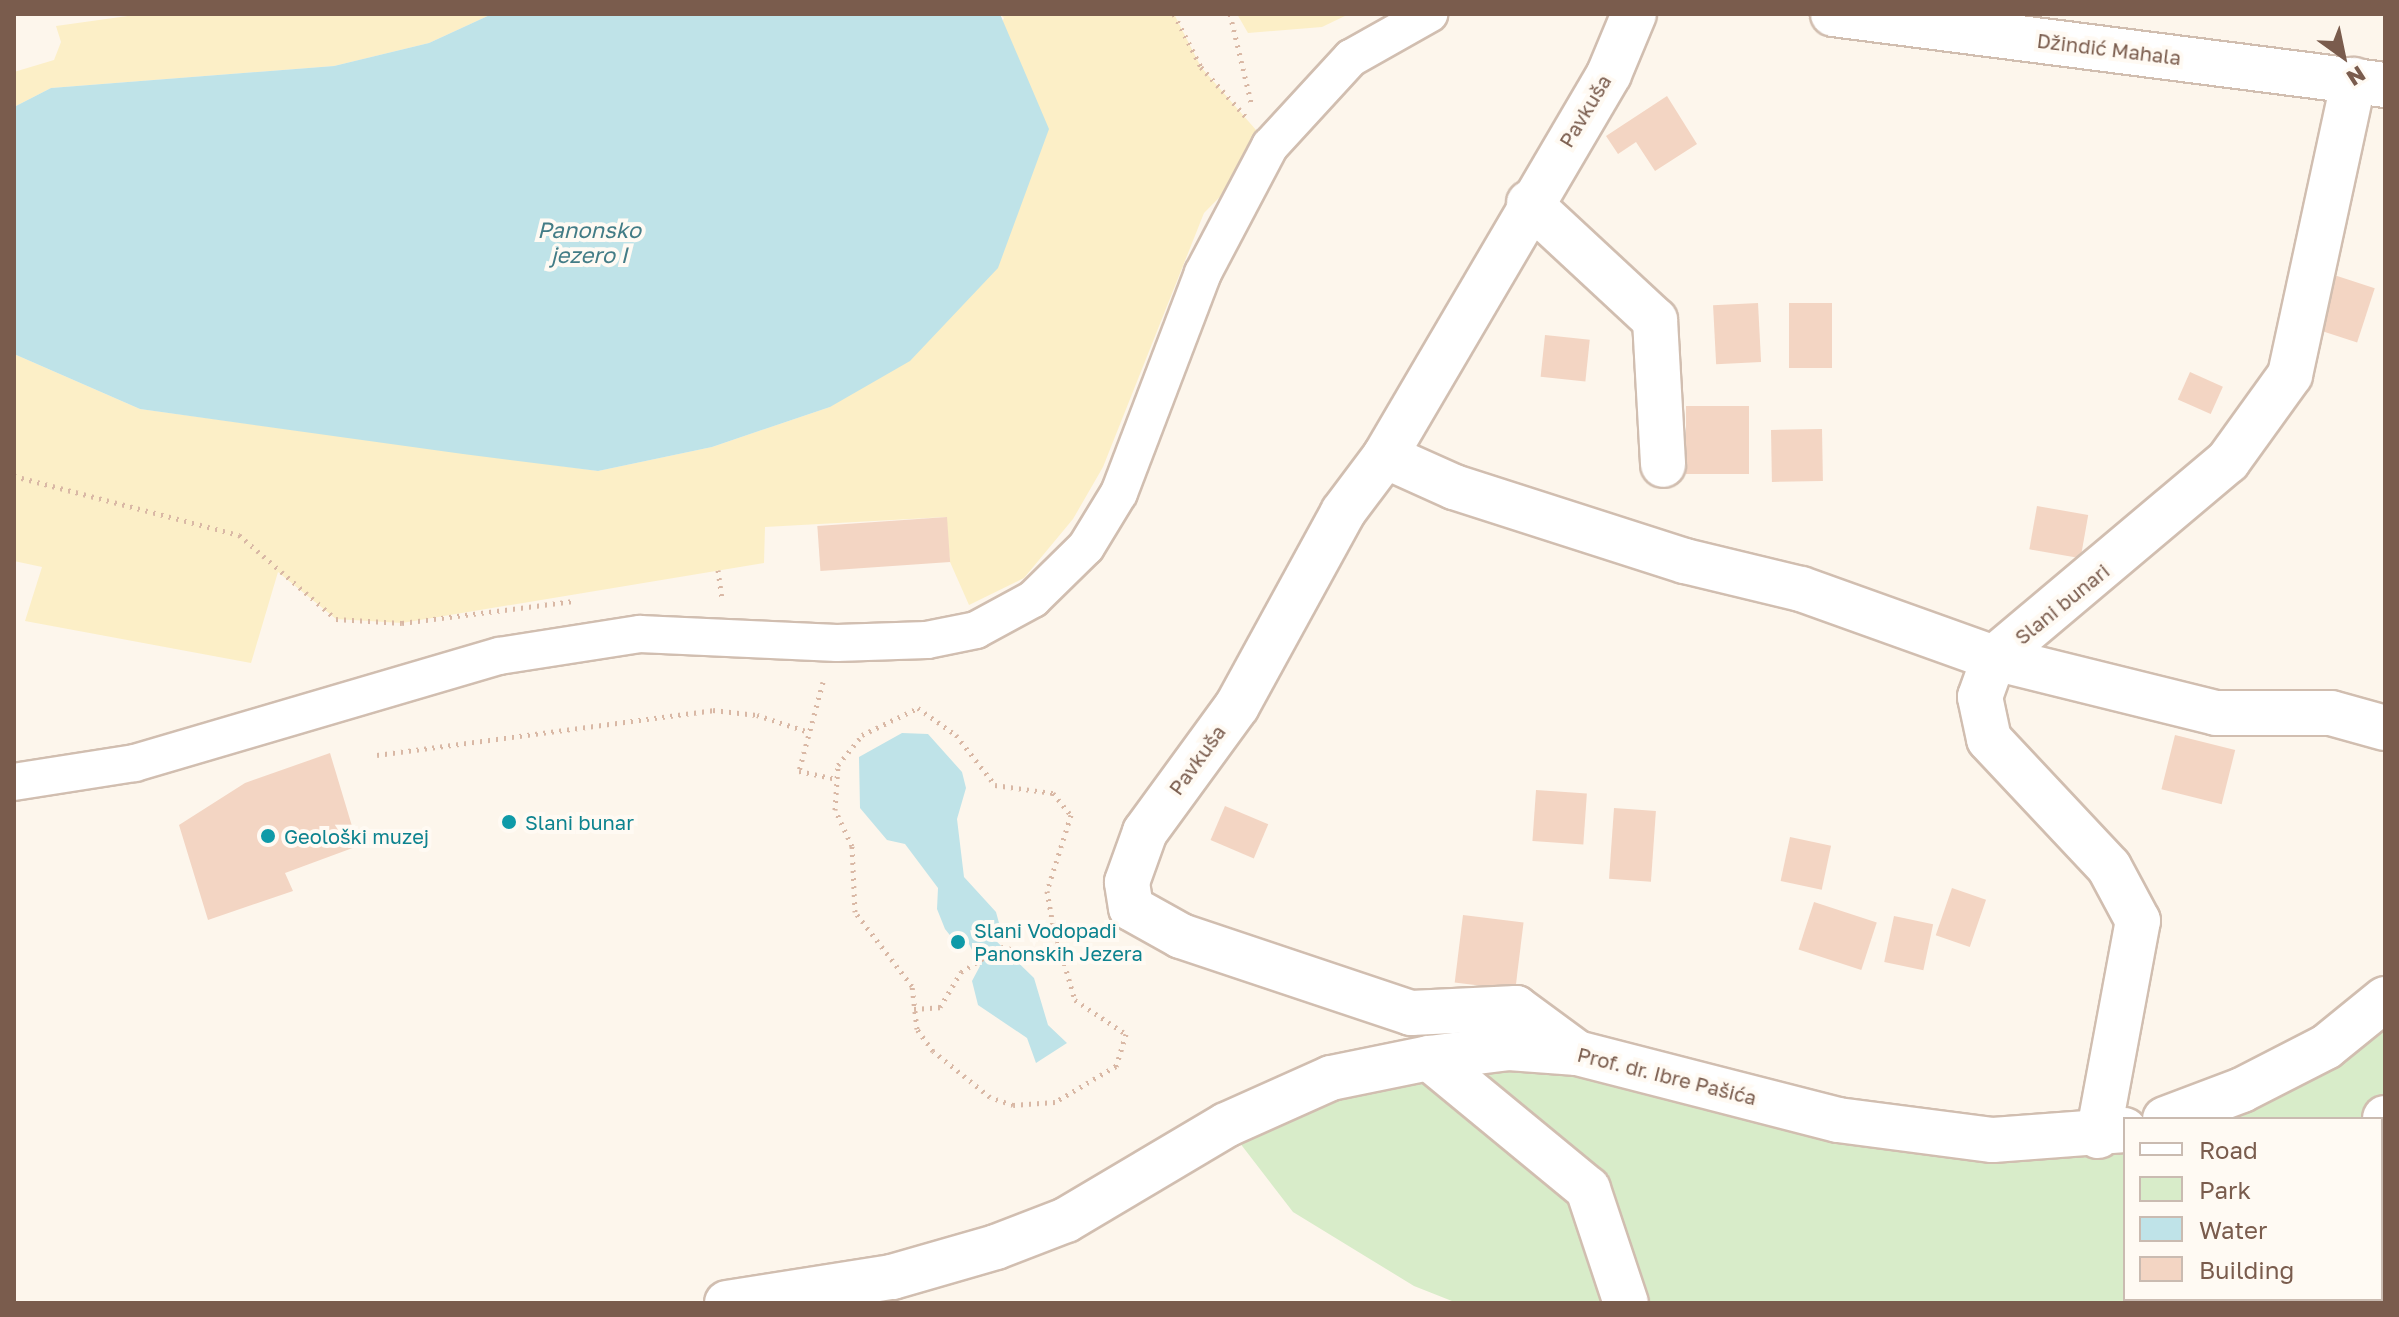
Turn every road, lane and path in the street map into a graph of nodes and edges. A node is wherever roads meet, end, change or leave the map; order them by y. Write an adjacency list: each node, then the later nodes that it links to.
1 (1174, 14): 7 (path)
2 (1230, 14): 7 (path)
3 (1429, 14): 7 (street)
4 (1634, 14): 8 (street, Pavkuša)
5 (1833, 14): 6 (street, Džindić Mahala)
6 (2370, 82): 16 (street, Slani bunari)
7 (1263, 138): 15 (street)
8 (1529, 203): 9 (street, Pavkuša); 10 (street)
9 (1385, 456): 16 (street); 25 (street, Pavkuša)
10 (1663, 465)
11 (14, 476): 13 (path)
12 (718, 570): 14 (path)
13 (583, 600)
14 (712, 603)
15 (837, 643): 18 (path); 21 (street)
16 (1994, 658): 17 (street); 28 (street, Slani bunari)
17 (2385, 728)
18 (809, 732): 19 (path); 20 (path)
19 (377, 755)
20 (837, 779): 22 (path); 24 (path)
21 (14, 782)
22 (1065, 952): 24 (path); 24 (path)
23 (2385, 999): 27 (street)
24 (914, 1009)
25 (1577, 1053): 26 (street, Prof. dr. Ibre Pašića); 28 (street, Prof. dr. Ibre Pašića)
26 (1429, 1058): 29 (street, Prof. dr. Ibre Pašića); 30 (street)
27 (2170, 1117)
28 (2112, 1133)
29 (727, 1303)
30 (1626, 1303)

